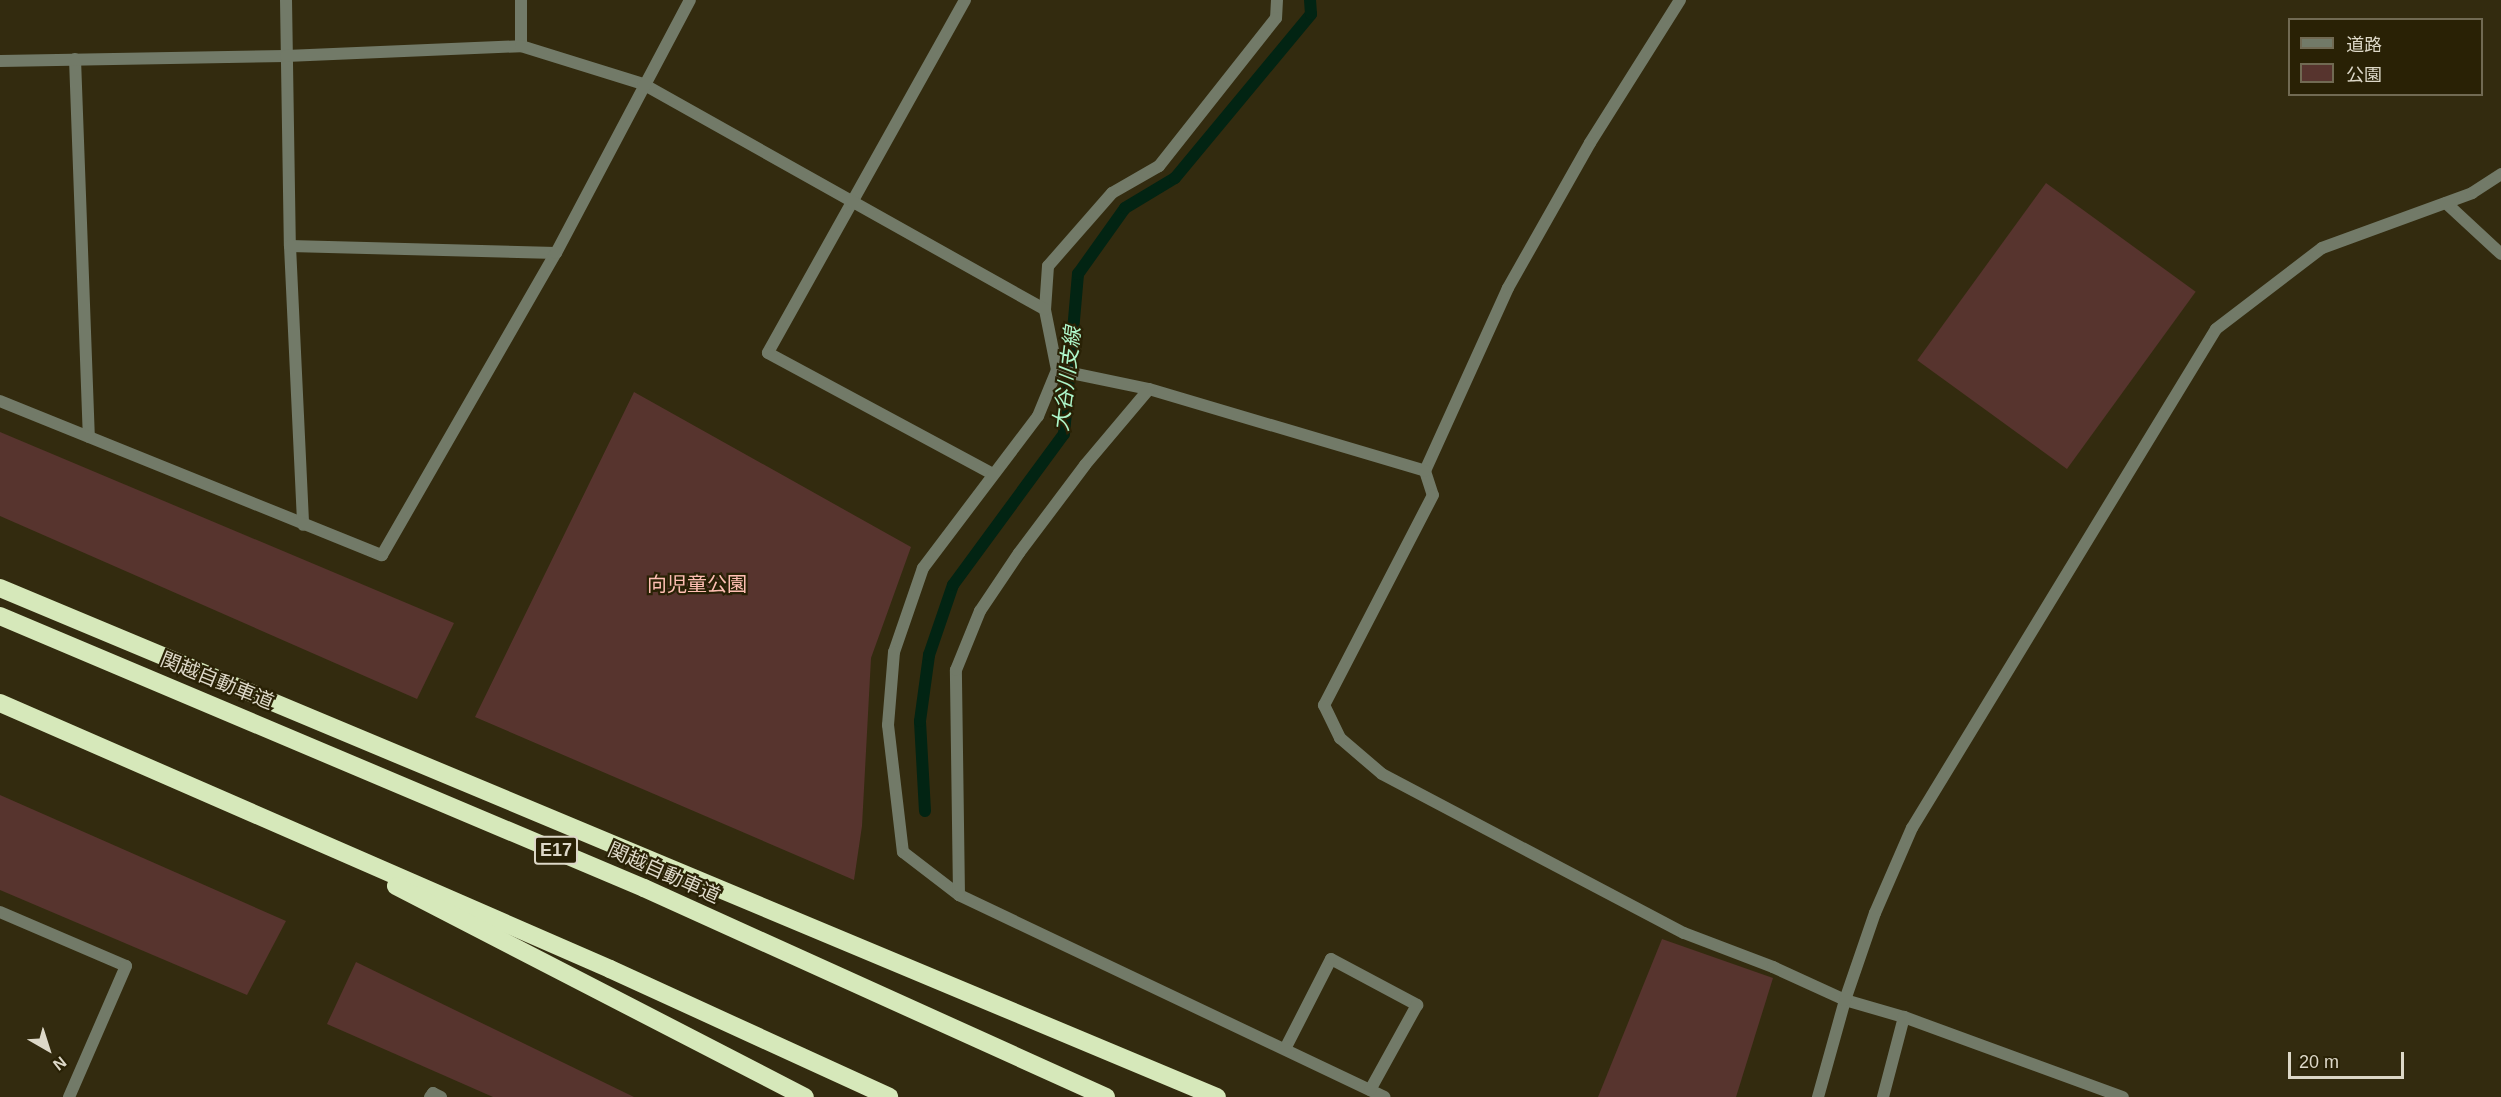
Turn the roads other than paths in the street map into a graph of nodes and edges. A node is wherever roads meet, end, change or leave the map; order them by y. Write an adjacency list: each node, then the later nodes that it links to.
1 (286, 0): 8 (street)
2 (521, 0): 7 (street)
3 (690, 0): 11 (street)
4 (964, 0): 13 (street)
5 (1277, 0): 18 (street)
6 (1680, 0): 23 (street)
7 (520, 46): 8 (street); 11 (street)
8 (286, 56): 9 (street); 15 (street)
9 (75, 59): 10 (street); 22 (street)
10 (0, 61)
11 (643, 84): 13 (street); 16 (street)
12 (2501, 174): 14 (street)
13 (851, 202): 18 (street); 24 (street)
14 (2446, 203): 17 (street); 32 (street)
15 (290, 246): 16 (street); 25 (street)
16 (556, 253): 25 (street)
17 (2501, 254)
18 (1045, 310): 19 (street)
19 (1057, 370): 20 (street); 24 (street)
20 (1149, 389): 23 (street); 30 (street)
21 (0, 401): 22 (street)
22 (89, 436): 25 (street)
23 (1425, 471): 32 (street)
24 (993, 474): 30 (street)
25 (303, 525)
26 (0, 588): 42 (highway)
27 (0, 616): 41 (highway, 関越自動車道 / E17)
28 (0, 703): 29 (highway)
29 (229, 800): 39 (highway); 40 (highway)
30 (959, 895): 34 (street)
31 (0, 912): 36 (street)
32 (1845, 1000): 33 (street); 44 (street)
33 (1904, 1017): 45 (street); 46 (street)
34 (1285, 1049): 35 (street); 35 (street)
35 (1370, 1090): 43 (street)
36 (69, 1097)
37 (430, 1097): 38 (street)
38 (441, 1097)
39 (805, 1097)
40 (889, 1097)
41 (1106, 1097)
42 (1217, 1097)
43 (1384, 1097)
44 (1818, 1097)
45 (1883, 1097)
46 (2123, 1097)

